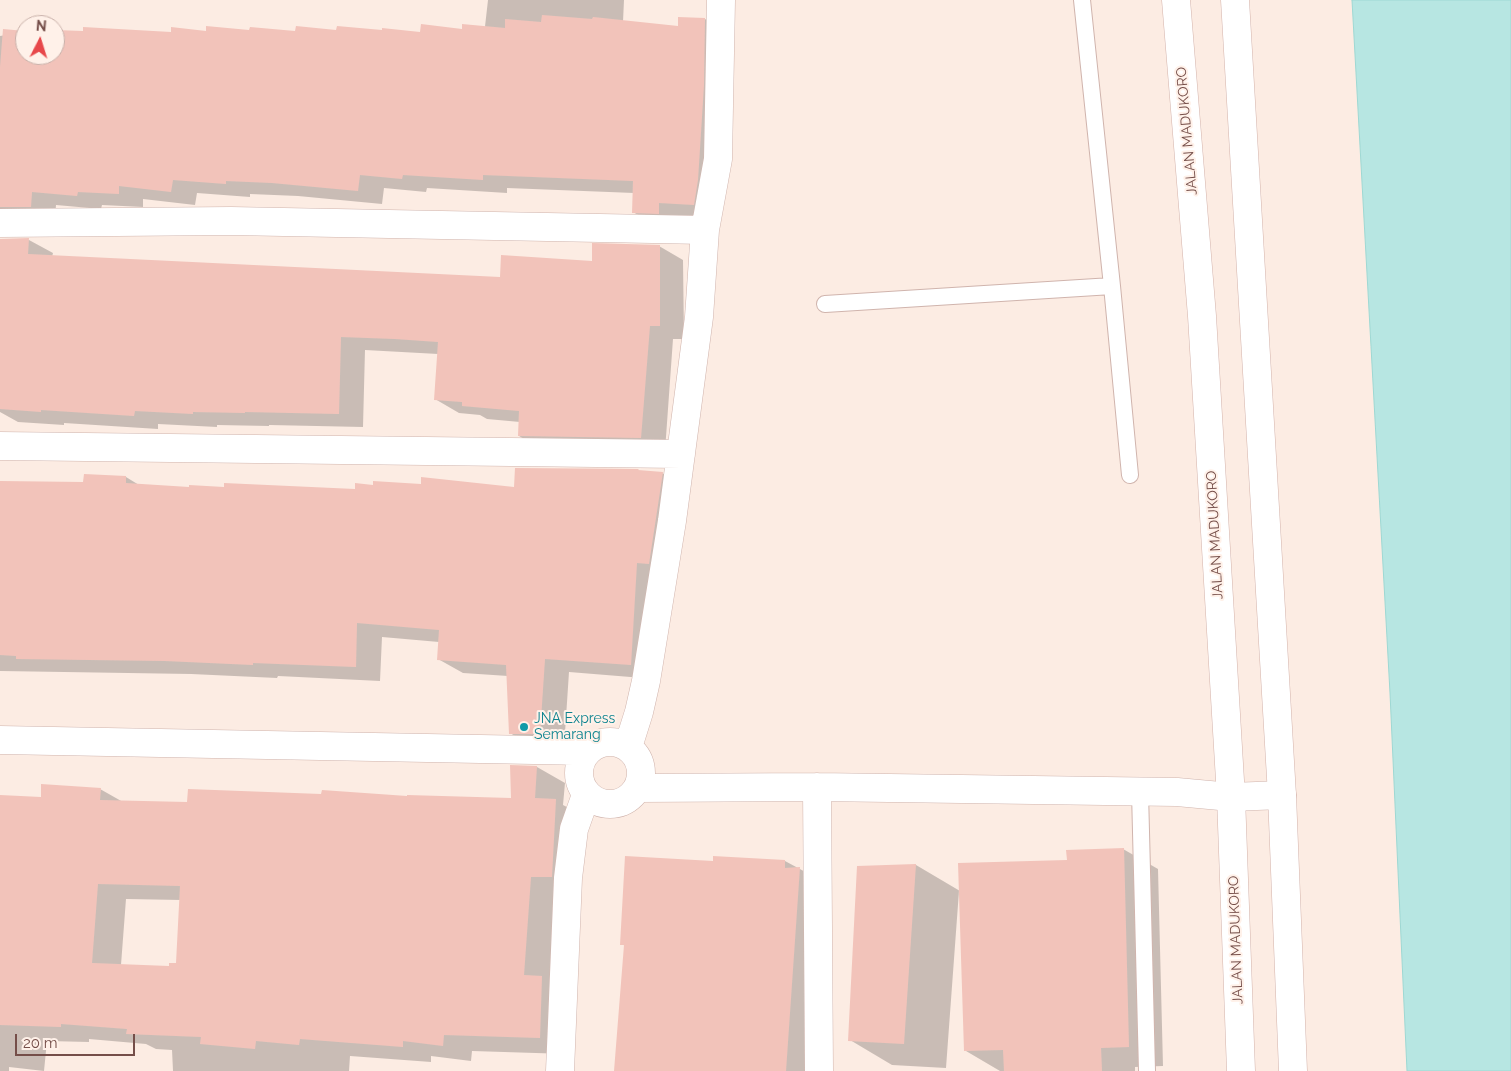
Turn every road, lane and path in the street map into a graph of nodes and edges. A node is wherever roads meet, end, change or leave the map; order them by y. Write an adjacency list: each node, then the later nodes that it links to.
1 (721, 0): 6 (street)
2 (1082, 0): 7 (lane)
3 (1176, 0): 20 (street, JALAN MADUKORO)
4 (1235, 0): 19 (street)
5 (0, 223): 6 (street)
6 (706, 230): 10 (street)
7 (1112, 286): 8 (lane); 11 (lane)
8 (824, 304)
9 (0, 446): 10 (street)
10 (680, 454): 13 (street)
11 (1130, 475)
12 (0, 740): 14 (street)
13 (628, 747): 14 (street); 16 (street)
14 (587, 751): 18 (street)
15 (817, 787): 16 (street); 17 (street); 22 (street)
16 (638, 788): 18 (street)
17 (1140, 792): 20 (street); 23 (lane)
18 (586, 795): 21 (street)
19 (1282, 795): 20 (street); 25 (street)
20 (1231, 797): 24 (street, JALAN MADUKORO)
21 (560, 1071)
22 (819, 1071)
23 (1147, 1071)
24 (1241, 1071)
25 (1294, 1071)

